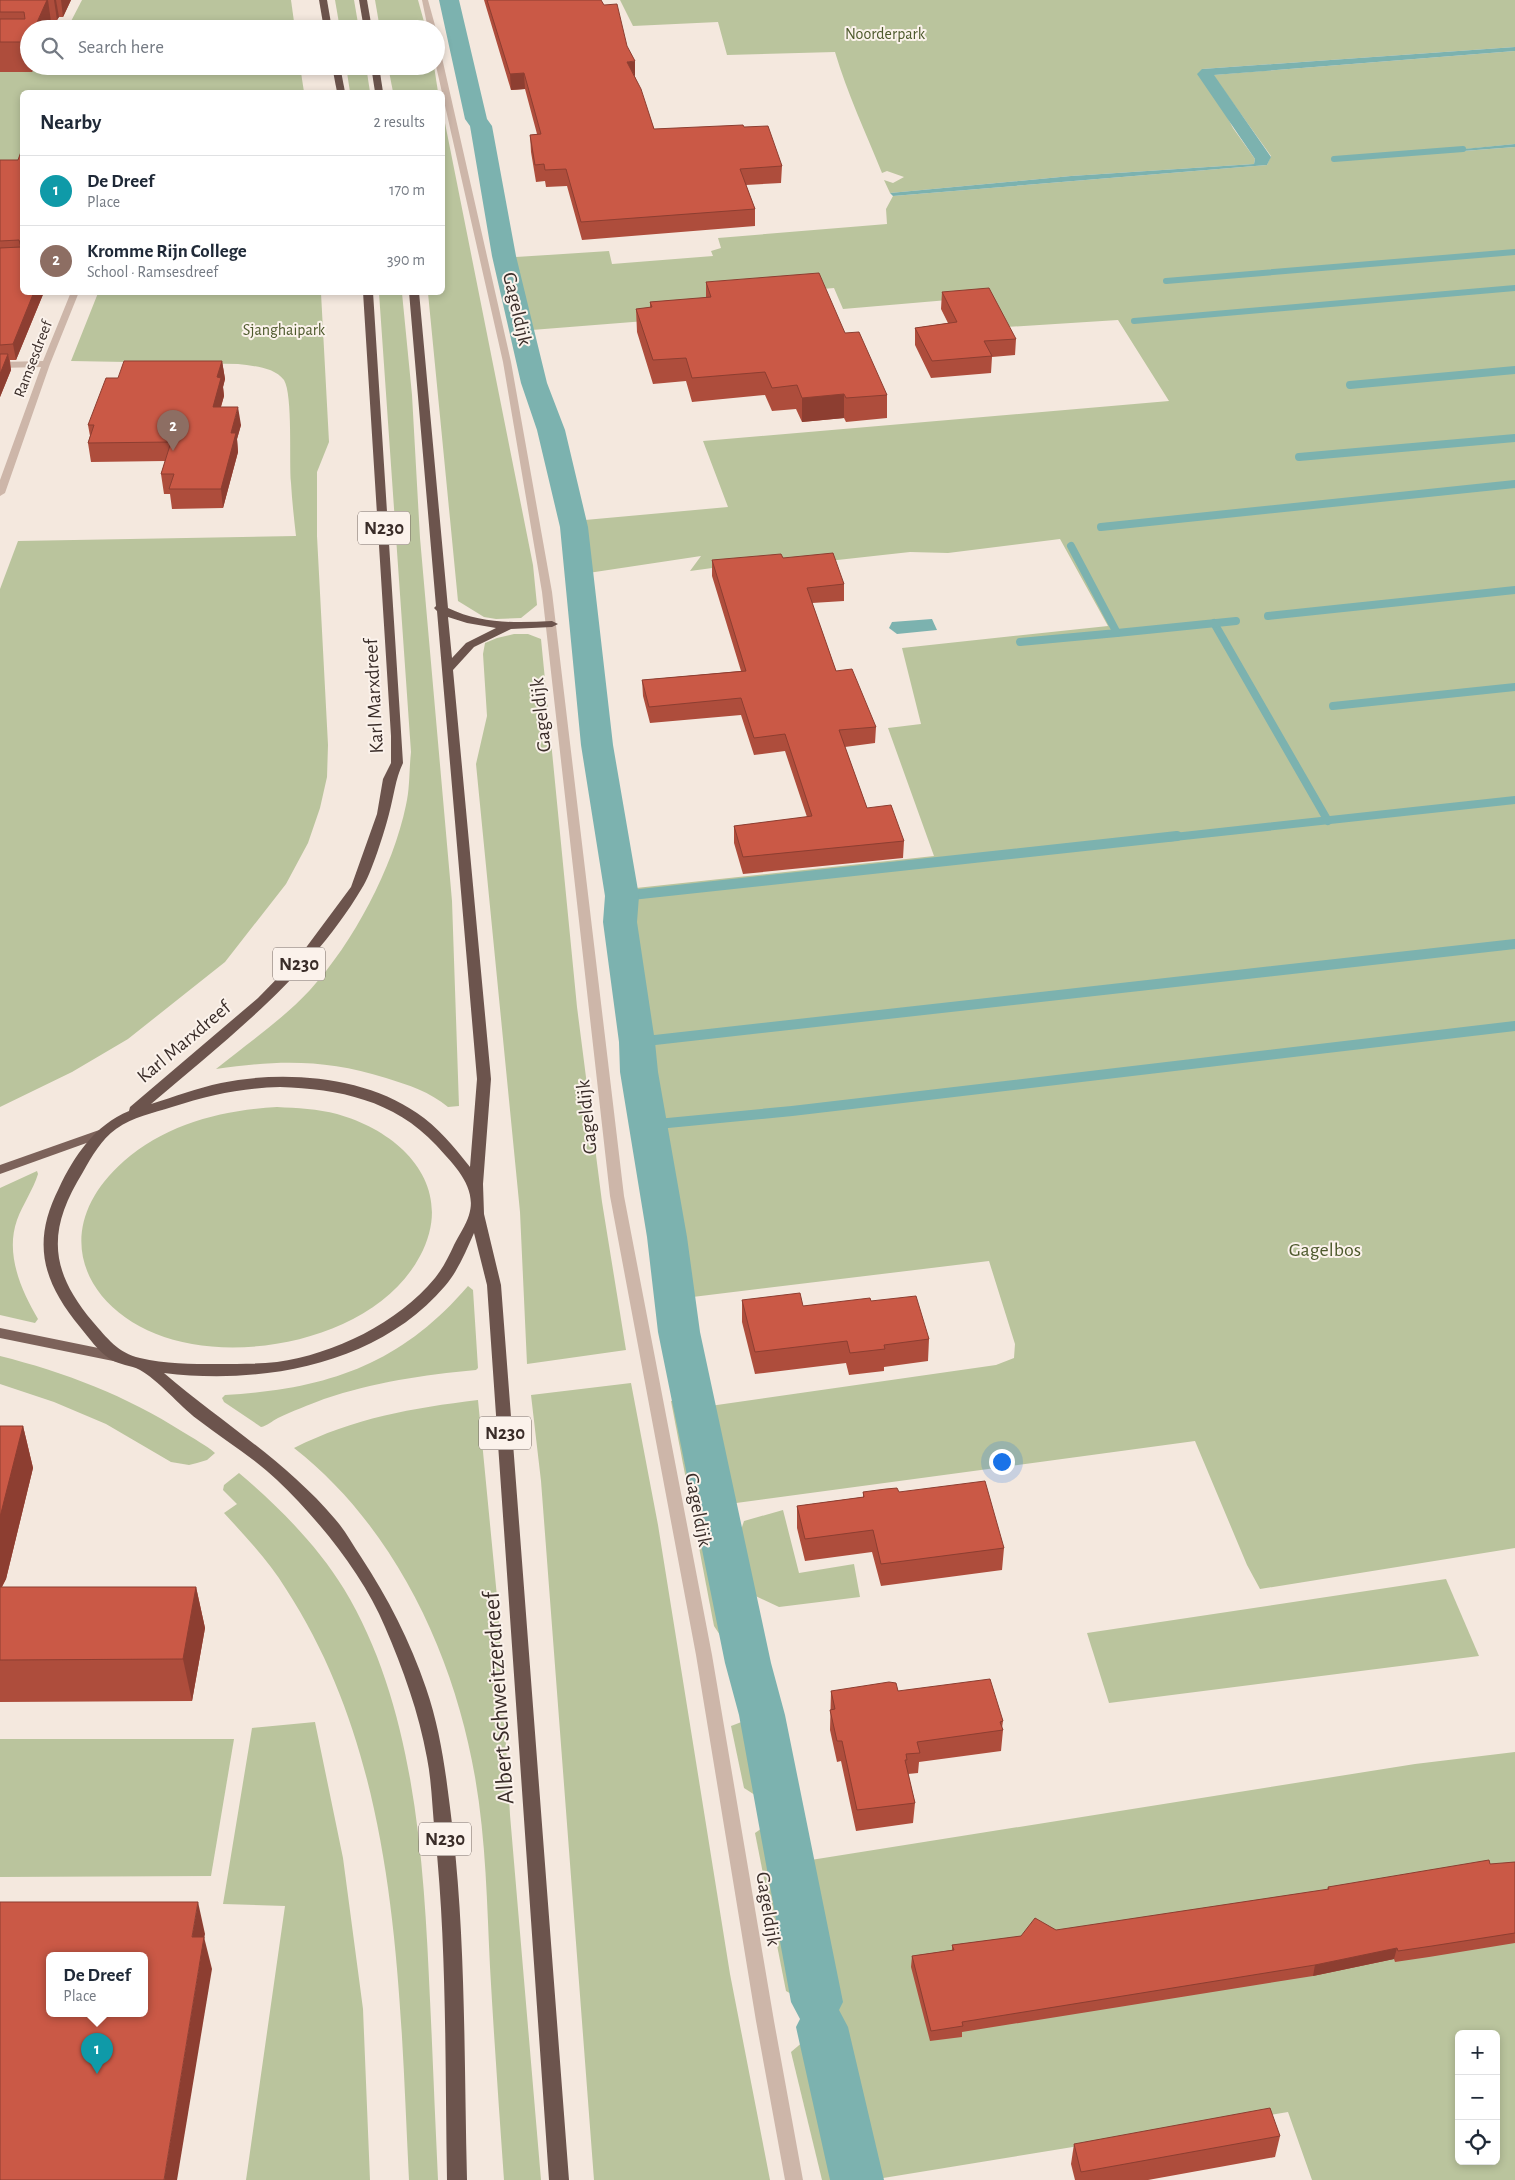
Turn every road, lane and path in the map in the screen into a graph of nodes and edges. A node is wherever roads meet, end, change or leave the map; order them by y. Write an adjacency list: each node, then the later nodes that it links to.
1 (323, 0): 4 (highway)
2 (363, 0): 5 (highway)
3 (425, 0): 6 (street)
4 (326, 20)
5 (366, 20)
6 (430, 20)
7 (338, 75): 10 (highway)
8 (376, 75): 11 (highway)
9 (442, 75): 19 (street, Gageldijk)
10 (342, 90)
11 (379, 90)
12 (74, 295): 15 (street, Ramsesdreef)
13 (368, 295): 22 (highway, Karl Marxdreef / N230)
14 (414, 295): 18 (highway, N230)
15 (46, 364): 16 (street); 17 (street, Ramsesdreef)
16 (0, 365)
17 (0, 493)
18 (440, 608): 20 (highway); 21 (highway, N230)
19 (552, 624): 20 (highway); 32 (street, Gageldijk)
20 (506, 628): 21 (highway)
21 (446, 671): 25 (highway, N230)
22 (129, 1115): 23 (highway, N230); 25 (highway, N230)
23 (102, 1133): 24 (main road); 28 (highway, N230)
24 (0, 1170)
25 (476, 1184): 26 (highway, N230)
26 (477, 1214): 29 (highway, N230); 31 (highway, Albert Schweitzerdreef / N230)
27 (0, 1333): 28 (main road)
28 (118, 1357): 29 (highway, N230)
29 (145, 1366): 30 (highway, N230)
30 (457, 2180)
31 (559, 2180)
32 (794, 2180)

